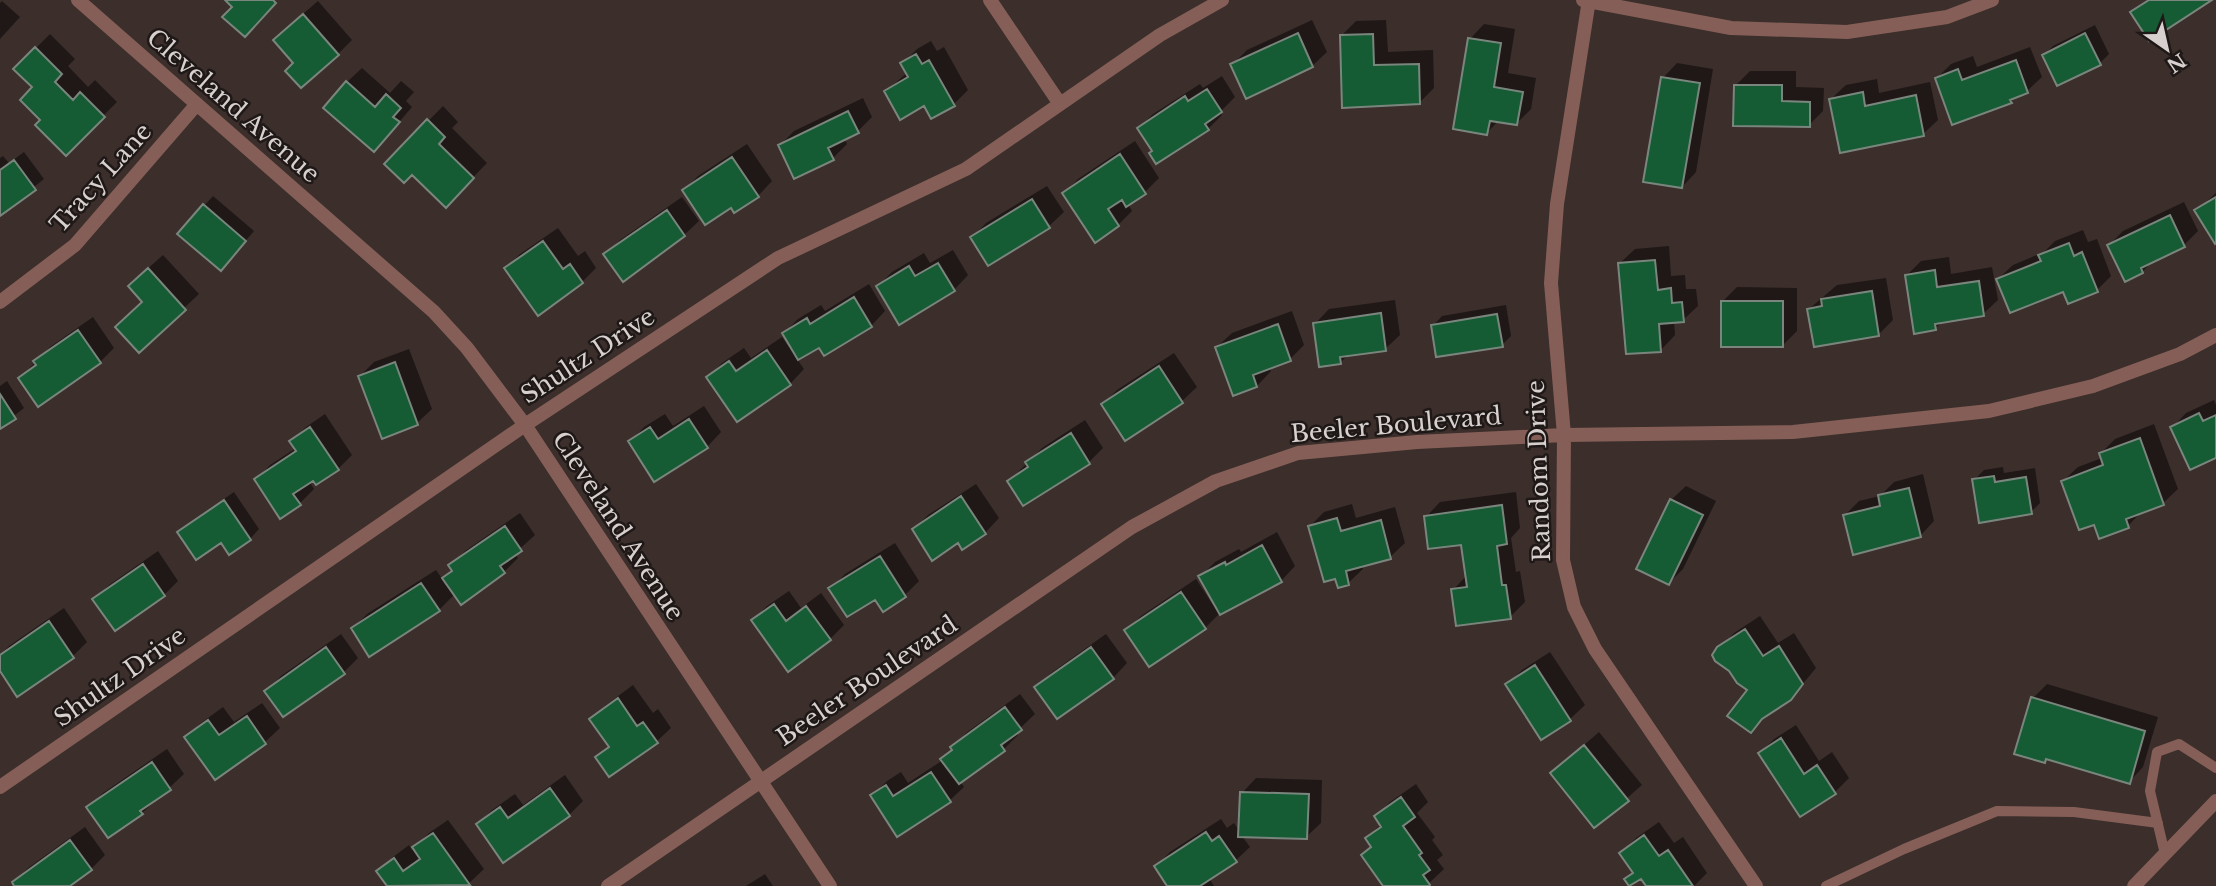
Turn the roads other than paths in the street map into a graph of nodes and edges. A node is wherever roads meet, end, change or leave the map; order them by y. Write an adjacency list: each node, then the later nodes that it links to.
1 (78, 0): 6 (street, Cleveland Avenue)
2 (990, 0): 7 (street)
3 (1222, 0): 7 (street, Shultz Drive)
4 (1587, 0): 5 (street); 11 (street, Random Drive)
5 (1992, 0)
6 (197, 104): 8 (street, Tracy Lane); 10 (street, Cleveland Avenue)
7 (1060, 104): 10 (street, Shultz Drive)
8 (0, 302)
9 (2216, 335): 11 (street, Beeler Boulevard)
10 (525, 425): 13 (street, Cleveland Avenue); 14 (street, Shultz Drive)
11 (1564, 435): 13 (street, Beeler Boulevard); 20 (street, Random Drive)
12 (2216, 768): 16 (lane)
13 (759, 782): 18 (street, Beeler Boulevard); 19 (street, Cleveland Avenue)
14 (0, 787)
15 (2216, 801): 17 (street)
16 (2158, 823): 17 (lane); 21 (lane)
17 (2165, 854): 22 (street)
18 (608, 886)
19 (830, 886)
20 (1756, 886)
21 (1826, 886)
22 (2134, 886)

